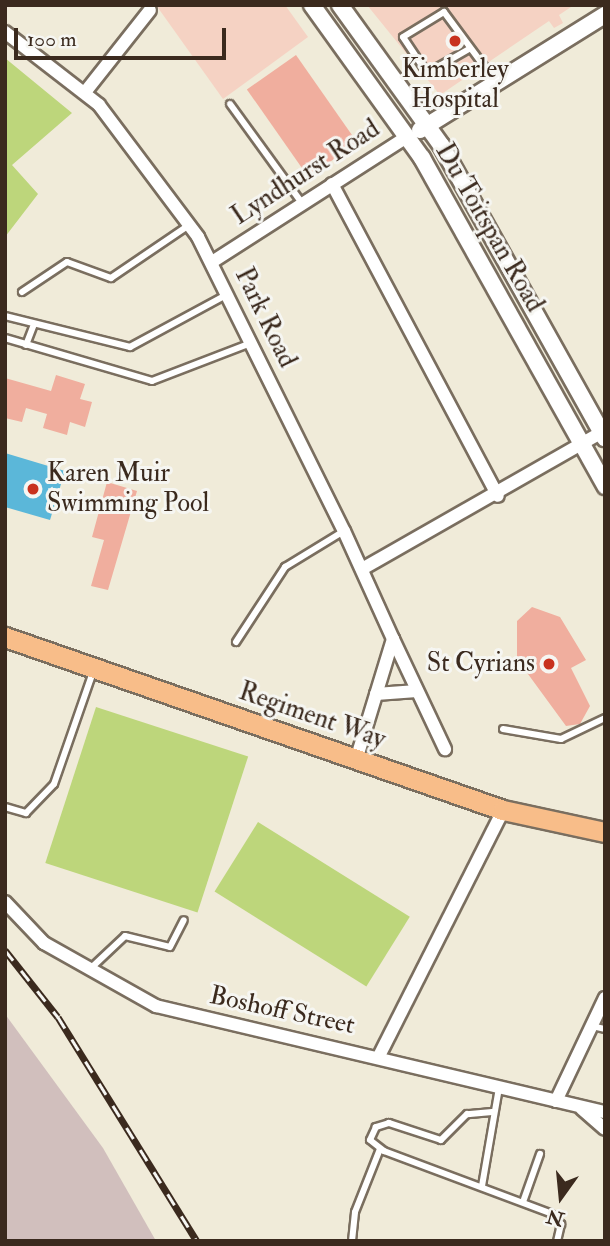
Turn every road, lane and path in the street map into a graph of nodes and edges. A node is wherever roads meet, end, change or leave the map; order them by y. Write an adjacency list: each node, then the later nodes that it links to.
1 (312, 5): 11 (street, Du Toitspan Road)
2 (340, 5): 10 (street, Du Toitspan Road)
3 (150, 10): 8 (street)
4 (605, 15): 7 (street, Lyndhurst Road)
5 (5, 32): 8 (street, Park Road)
6 (469, 49): 6 (lane); 7 (lane)
7 (496, 82): 10 (street, Lyndhurst Road)
8 (86, 91): 14 (street, Park Road)
9 (230, 104): 13 (lane)
10 (426, 125): 11 (street, Lyndhurst Road); 23 (street, Du Toitspan Road)
11 (407, 137): 12 (street, Lyndhurst Road); 24 (street, Du Toitspan Road)
12 (332, 184): 13 (street, Lyndhurst Road); 26 (street)
13 (302, 203): 15 (street, Lyndhurst Road)
14 (189, 225): 15 (street, Park Road); 16 (lane)
15 (212, 262): 17 (street, Park Road)
16 (22, 292)
17 (228, 294): 19 (lane); 21 (street, Park Road)
18 (5, 316): 19 (lane)
19 (34, 324): 22 (lane)
20 (5, 338): 22 (lane)
21 (251, 344): 22 (lane); 27 (street, Park Road)
22 (26, 345)
23 (603, 435): 24 (street)
24 (582, 445): 25 (street, Du Toitspan Road); 26 (street)
25 (605, 486)
26 (498, 496): 28 (street)
27 (344, 531): 28 (street, Park Road); 31 (lane)
28 (362, 569): 30 (street, Park Road)
29 (5, 638): 32 (main road, Regiment Way)
30 (393, 639): 33 (street, Park Road); 34 (street)
31 (236, 642)
32 (94, 668): 38 (main road, Regiment Way); 39 (lane)
33 (417, 691): 34 (street); 37 (street, Park Road)
34 (376, 694): 38 (street)
35 (605, 718): 36 (lane)
36 (503, 729)
37 (445, 750)
38 (357, 757): 40 (main road, Regiment Way)
39 (5, 807)
40 (503, 810): 41 (main road, Regiment Way); 47 (street)
41 (605, 832)
42 (5, 902): 44 (street, Boshoff Street)
43 (184, 920): 44 (lane)
44 (89, 970): 47 (street, Boshoff Street)
45 (605, 998): 46 (street)
46 (598, 1028): 49 (street)
47 (379, 1056): 48 (street, Boshoff Street)
48 (500, 1086): 49 (street, Boshoff Street); 51 (lane)
49 (555, 1101): 50 (street, Boshoff Street)
50 (579, 1107): 52 (street, Boshoff Street); 53 (street)
51 (492, 1112): 54 (lane); 56 (lane)
52 (605, 1112)
53 (605, 1129)
54 (380, 1149): 56 (lane); 58 (lane)
55 (540, 1154): 57 (lane)
56 (482, 1186): 57 (lane)
57 (523, 1202): 59 (lane)
58 (352, 1241)
59 (557, 1241)

